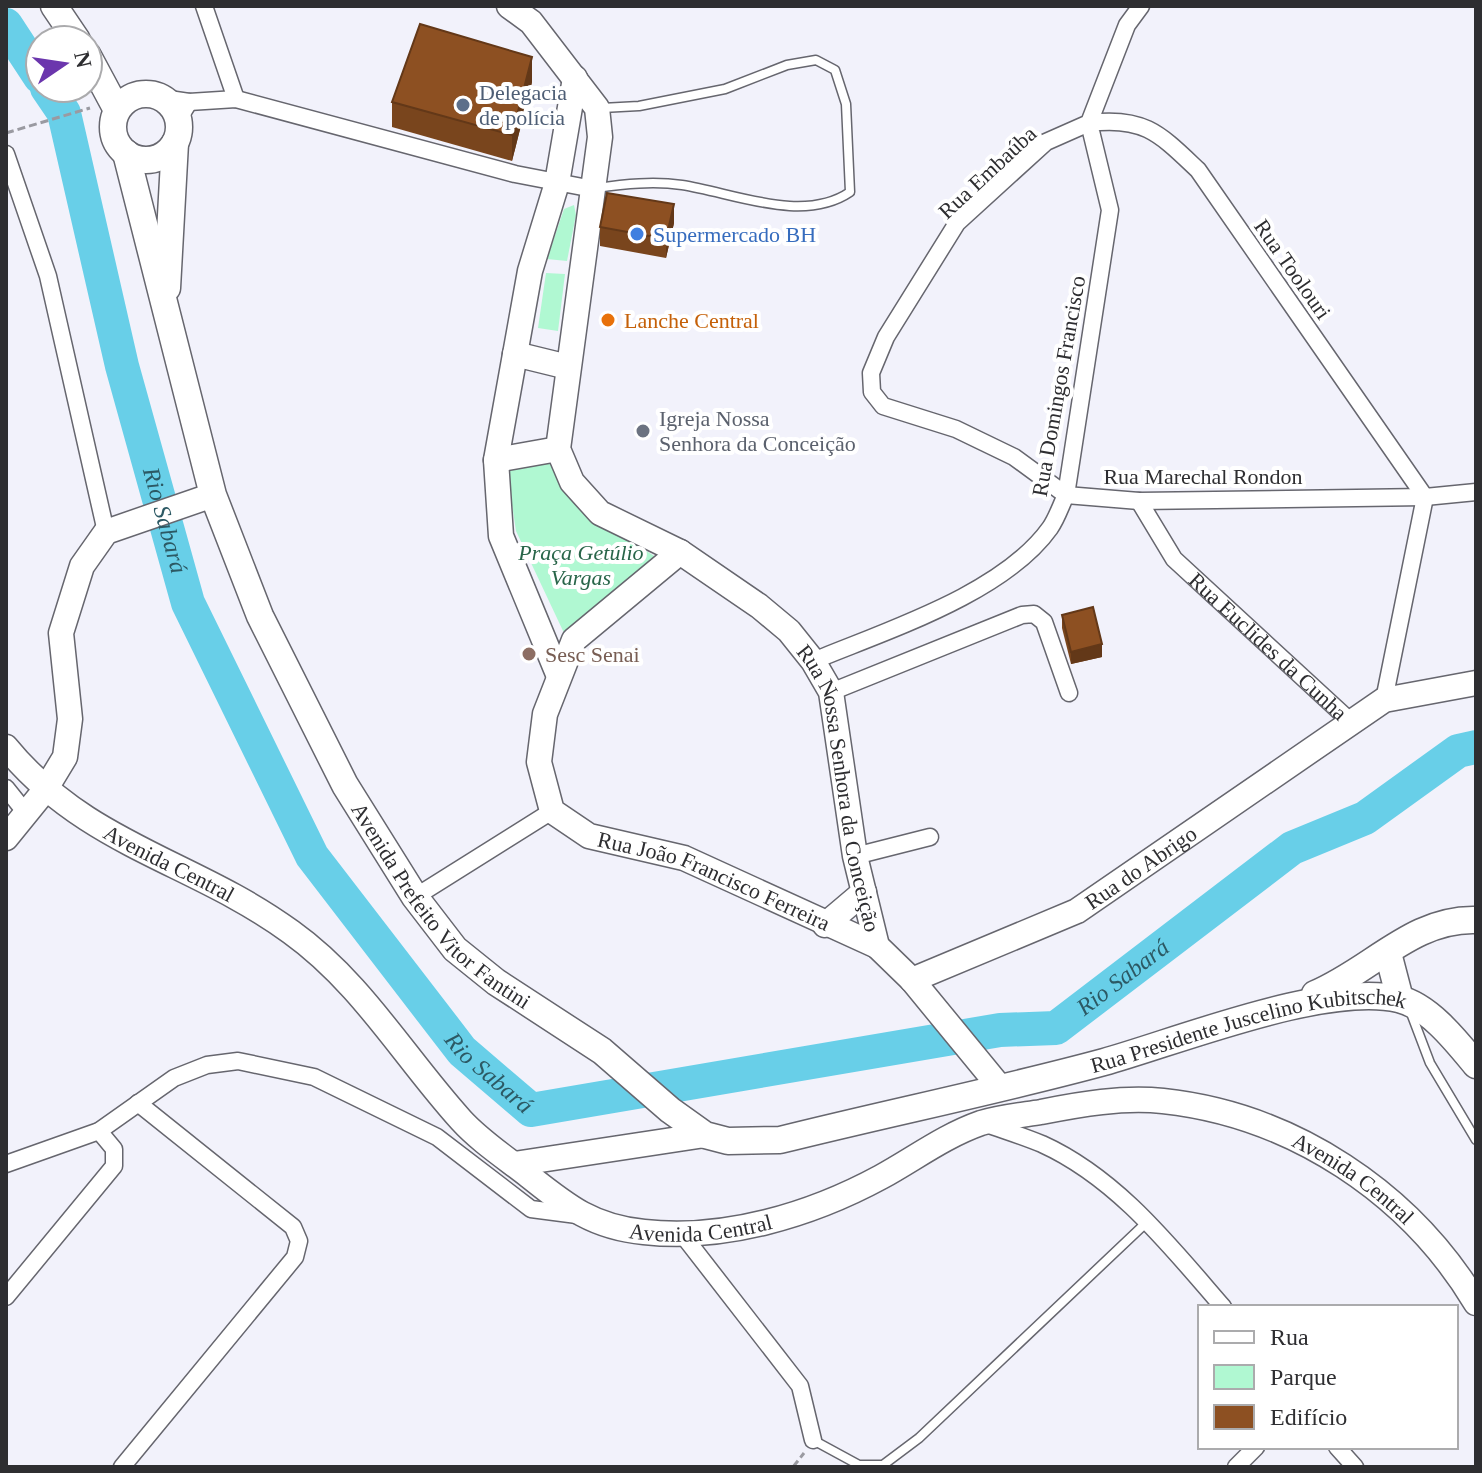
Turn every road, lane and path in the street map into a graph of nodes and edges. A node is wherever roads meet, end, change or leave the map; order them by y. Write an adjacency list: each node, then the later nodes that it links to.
1 (54, 6): 5 (main road)
2 (204, 6): 8 (street)
3 (509, 6): 6 (street)
4 (1141, 6): 12 (street)
5 (66, 24)
6 (575, 78): 9 (street); 15 (street)
7 (104, 86): 10 (main road, Avenida Prefeito Vitor Fantini)
8 (236, 99): 11 (street); 15 (street)
9 (597, 108): 16 (street); 16 (lane)
10 (120, 119): 11 (main road); 11 (main road); 13 (path); 17 (main road, Avenida Prefeito Vitor Fantini)
11 (181, 122): 17 (main road, Avenida Prefeito Vitor Fantini)
12 (1089, 123): 23 (street, Rua Domingos Francisco); 23 (street, Rua Embaúba); 24 (street, Rua Toolouri)
13 (6, 133)
14 (6, 154): 27 (street)
15 (557, 183): 16 (street); 18 (street)
16 (593, 189): 19 (street)
17 (165, 320): 25 (main road, Avenida Prefeito Vitor Fantini)
18 (515, 354): 19 (street); 21 (street)
19 (568, 367): 20 (street)
20 (558, 449): 21 (street); 28 (street)
21 (496, 460): 30 (street)
22 (1476, 492): 24 (street, Rua Marechal Rondon)
23 (1066, 495): 26 (street, Rua Marechal Rondon); 29 (street, Rua Domingos Francisco)
24 (1425, 497): 26 (street, Rua Marechal Rondon); 34 (street)
25 (201, 499): 27 (street); 45 (main road, Avenida Prefeito Vitor Fantini)
26 (1139, 501): 35 (street, Rua Euclides da Cunha)
27 (116, 528): 38 (street)
28 (680, 552): 29 (street, Rua Nossa Senhora da Conceição); 30 (street)
29 (813, 661): 32 (street, Rua Nossa Senhora da Conceição)
30 (558, 674): 39 (street)
31 (1476, 683): 34 (street, Rua Euclides da Cunha)
32 (831, 692): 33 (street); 43 (street, Rua Nossa Senhora da Conceição)
33 (1069, 693)
34 (1384, 700): 35 (street, Rua Euclides da Cunha)
35 (1350, 721): 50 (street, Rua do Abrigo)
36 (6, 747): 38 (street, Avenida Central)
37 (6, 788): 40 (street)
38 (45, 790): 40 (street); 61 (street, Avenida Central)
39 (552, 811): 45 (street); 47 (street, Rua João Francisco Ferreira)
40 (26, 813): 42 (street)
41 (930, 837): 43 (street)
42 (6, 838)
43 (855, 856): 44 (street, Rua Nossa Senhora da Conceição)
44 (864, 892): 47 (street); 48 (street, Rua Nossa Senhora da Conceição)
45 (415, 897): 58 (main road, Avenida Prefeito Vitor Fantini)
46 (1476, 920): 49 (main road)
47 (825, 925): 48 (street, Rua João Francisco Ferreira)
48 (877, 946): 50 (street, Rua Nossa Senhora da Conceição)
49 (1388, 953): 51 (main road); 52 (main road)
50 (912, 980): 54 (street, Rua Nossa Senhora da Conceição)
51 (1404, 1002): 52 (main road, Rua Presidente Juscelino Kubitschek); 53 (main road, Rua Presidente Juscelino Kubitschek); 59 (lane)
52 (1267, 1013): 54 (main road, Rua Presidente Juscelino Kubitschek)
53 (1476, 1065)
54 (999, 1086): 58 (main road, Avenida Prefeito Vitor Fantini)
55 (138, 1103): 57 (street); 62 (street); 72 (street)
56 (982, 1123): 63 (street); 64 (street, Avenida Central); 66 (street, Avenida Central)
57 (99, 1131): 60 (street); 65 (street)
58 (705, 1135): 61 (street)
59 (1476, 1140)
60 (6, 1164)
61 (514, 1164): 62 (street, Avenida Central)
62 (578, 1215): 64 (street, Avenida Central)
63 (1148, 1221): 67 (street); 68 (lane)
64 (682, 1234): 68 (street)
65 (6, 1297)
66 (1476, 1303)
67 (1221, 1305)
68 (813, 1440)
69 (1254, 1449): 71 (street)
70 (1339, 1449): 73 (street)
71 (1239, 1465)
72 (122, 1467)
73 (1355, 1467)

